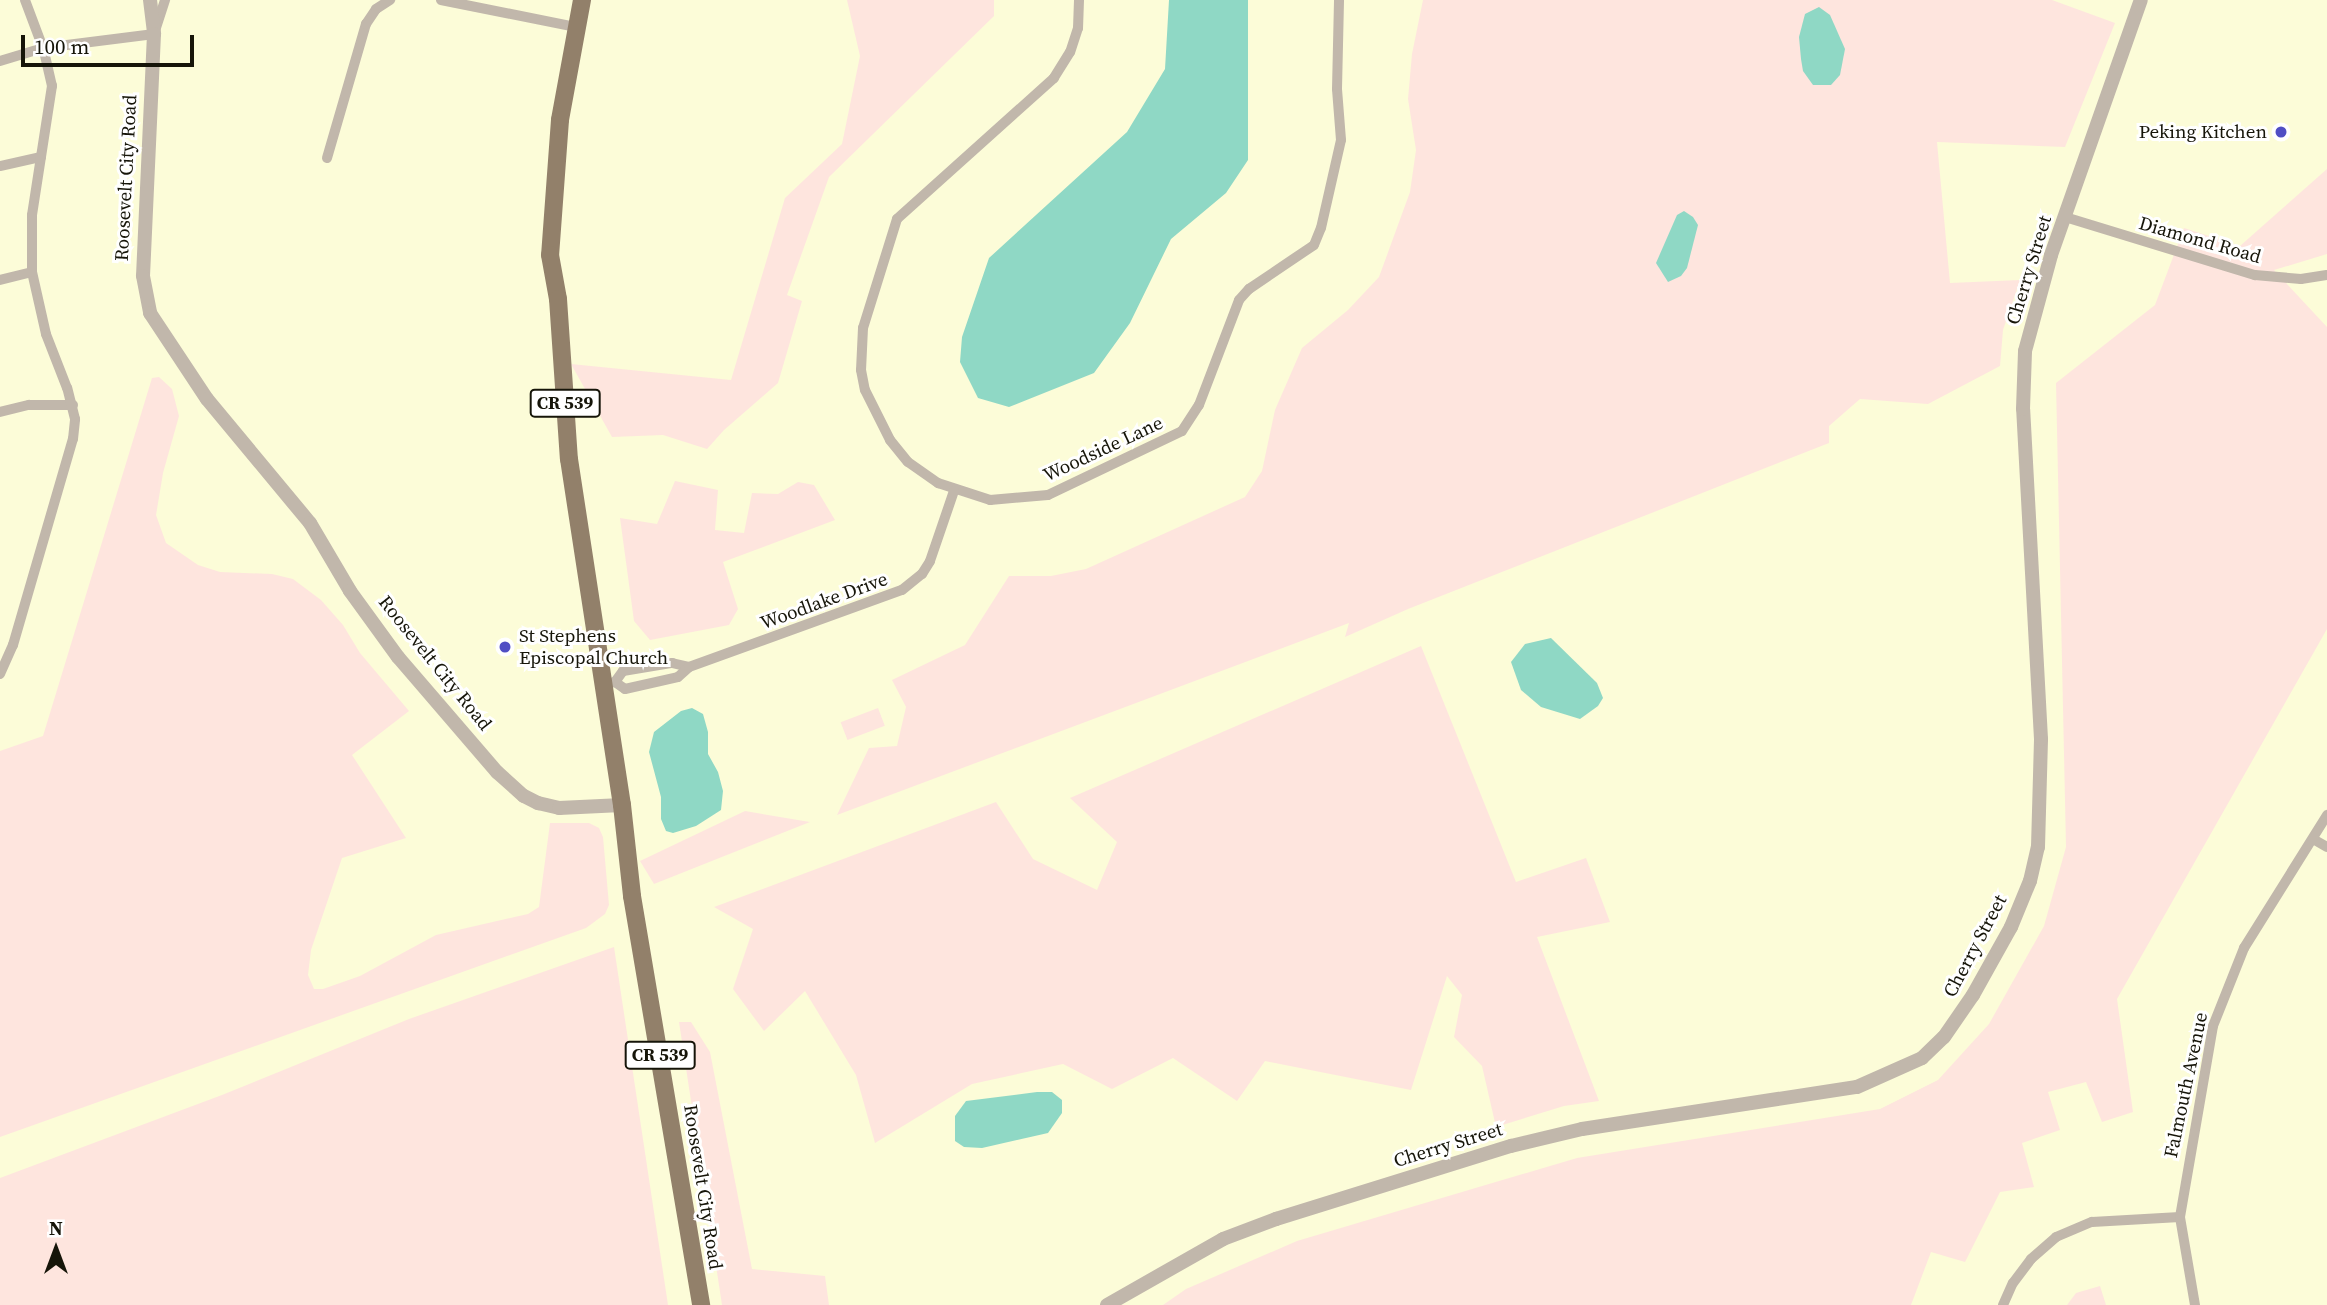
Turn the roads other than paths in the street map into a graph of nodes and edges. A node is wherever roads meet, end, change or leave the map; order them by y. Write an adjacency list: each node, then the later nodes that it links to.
1 (25, 0): 12 (street)
2 (150, 0): 11 (street, Roosevelt City Road)
3 (166, 0): 11 (street)
4 (390, 0): 15 (street)
5 (441, 0): 10 (street)
6 (582, 0): 10 (main road, CR 539)
7 (1079, 0): 23 (street, Woodside Lane)
8 (1339, 0): 23 (street, Woodside Lane)
9 (2141, 0): 17 (street, Cherry Street)
10 (576, 27): 26 (main road, CR 539)
11 (153, 34): 12 (street); 27 (street, Roosevelt City Road)
12 (43, 48): 13 (street); 14 (street)
13 (0, 61)
14 (41, 156): 16 (street); 18 (street)
15 (327, 158)
16 (0, 166)
17 (2065, 217): 19 (street, Diamond Road); 33 (street, Cherry Street)
18 (32, 272): 20 (street); 21 (street)
19 (2327, 275)
20 (0, 280)
21 (72, 405): 22 (street); 25 (street)
22 (0, 411)
23 (954, 491): 24 (street, Woodlake Drive)
24 (689, 667): 26 (street, Woodlake Drive); 26 (street, Woodlake Drive)
25 (0, 674)
26 (609, 683): 27 (main road, CR 539)
27 (622, 805): 32 (main road, Roosevelt City Road / CR 539)
28 (2327, 815): 29 (street, Falmouth Avenue)
29 (2313, 839): 30 (street); 31 (street, Falmouth Avenue)
30 (2327, 848)
31 (2180, 1217): 34 (street); 35 (street, Falmouth Avenue)
32 (701, 1305)
33 (1107, 1305)
34 (2003, 1305)
35 (2195, 1305)

